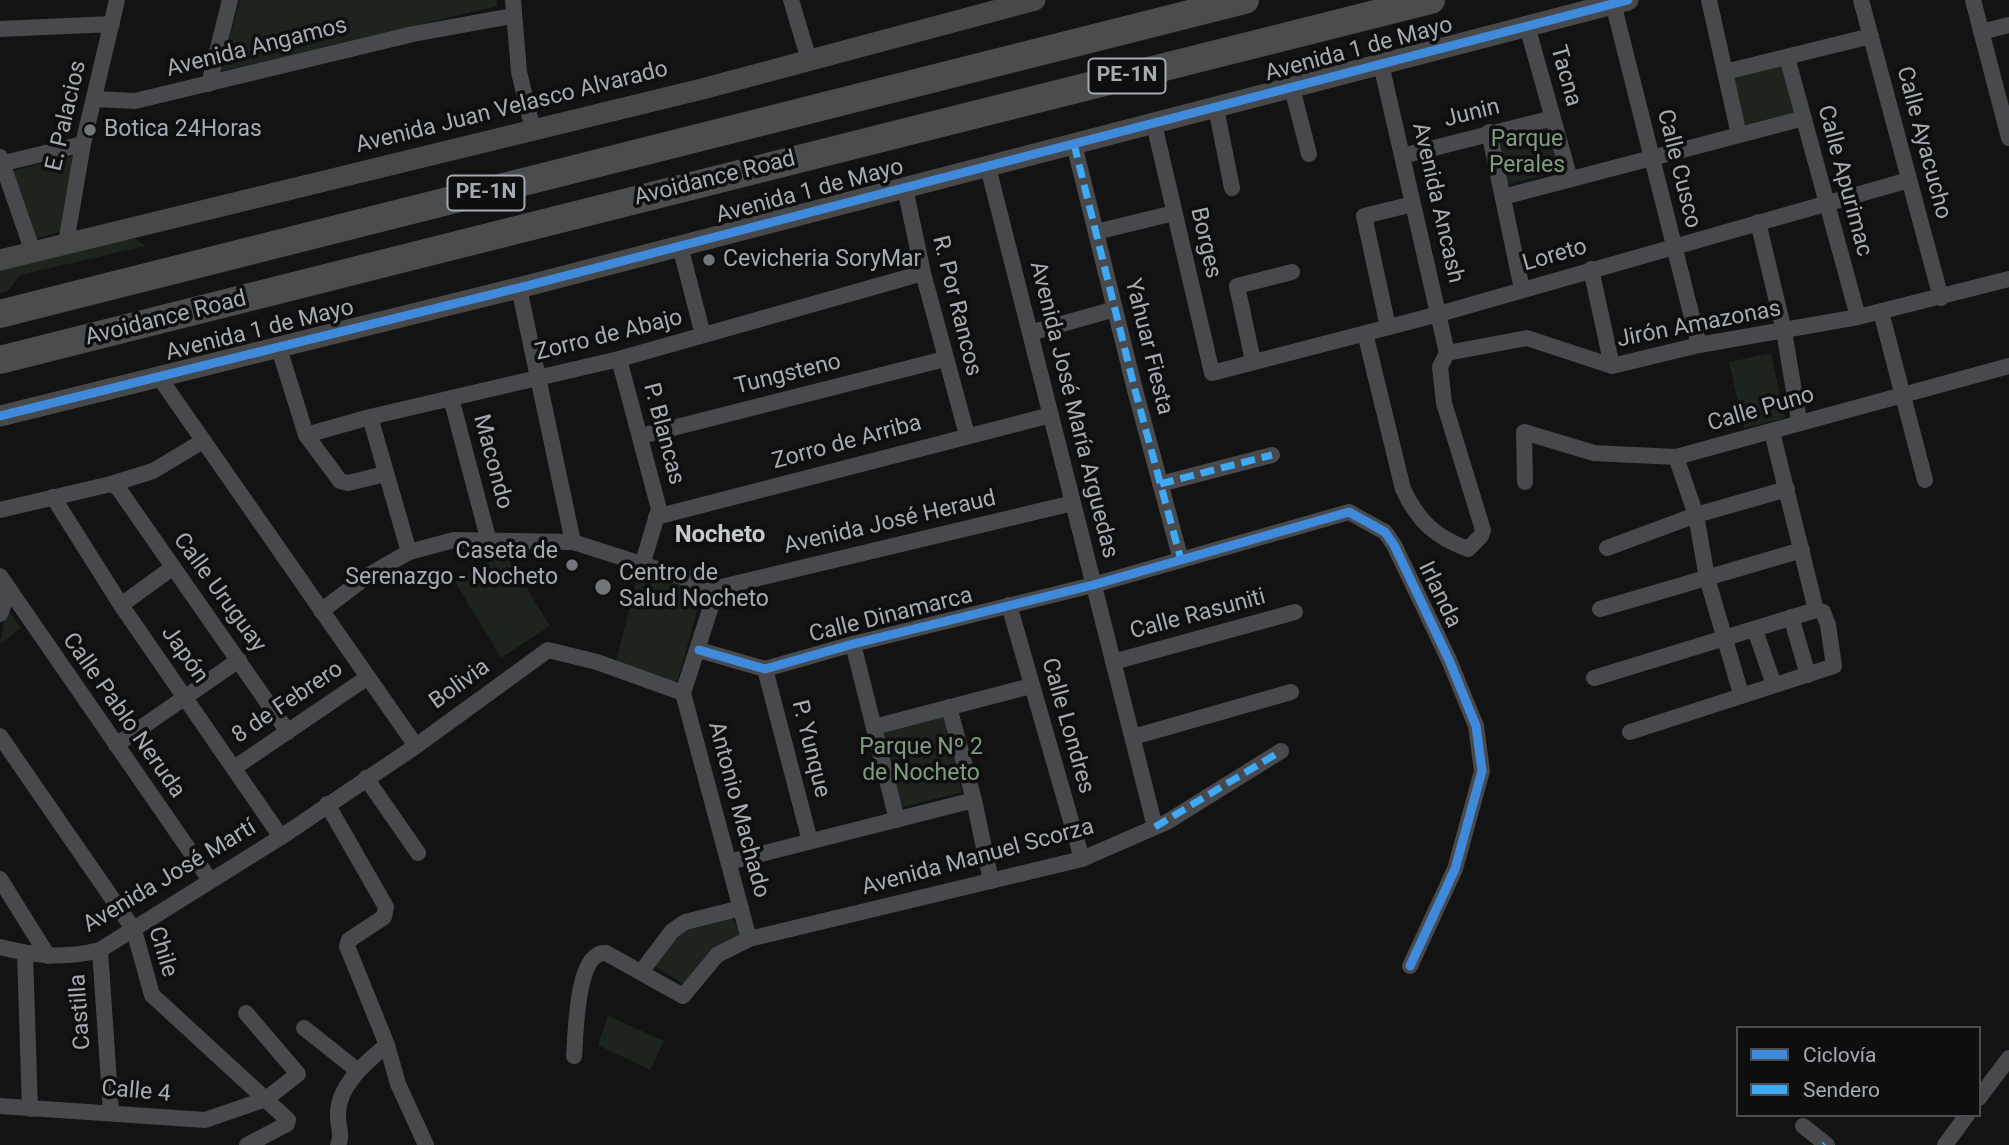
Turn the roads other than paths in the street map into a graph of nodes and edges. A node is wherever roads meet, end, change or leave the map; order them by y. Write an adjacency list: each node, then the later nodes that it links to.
1 (117, 0): 12 (street, E. Palacios)
2 (230, 0): 22 (street)
3 (791, 0): 19 (street)
4 (1035, 0): 19 (street, Avenida Juan Velasco Alvarado)
5 (1245, 0): 64 (highway, Avoidance Road / PE-1N)
6 (1431, 0): 77 (highway, Avoidance Road / PE-1N)
7 (1709, 0): 21 (street)
8 (1861, 0): 17 (street, Calle Ayacucho)
9 (1973, 0): 16 (street)
10 (1621, 2): 14 (street, Avenida 1 de Mayo); 37 (street, Calle Cusco)
11 (513, 8): 22 (street, Avenida Angamos); 29 (street)
12 (112, 24): 15 (street); 24 (street, E. Palacios)
13 (2009, 25): 16 (street)
14 (1527, 26): 20 (street, Avenida 1 de Mayo); 26 (street, Tacna)
15 (0, 29)
16 (1981, 32): 32 (street)
17 (1871, 36): 18 (street); 41 (street, Calle Ayacucho)
18 (1787, 57): 21 (street); 27 (street, Calle Apurimac)
19 (808, 60): 29 (street, Avenida Juan Velasco Alvarado)
20 (1381, 64): 23 (street, Avenida 1 de Mayo); 36 (street, Avenida Ancash)
21 (1725, 72): 31 (street)
22 (209, 83): 24 (street, Avenida Angamos)
23 (1292, 88): 25 (street, Avenida 1 de Mayo); 35 (street)
24 (95, 99): 33 (street, E. Palacios)
25 (1216, 108): 28 (street, Avenida 1 de Mayo); 43 (street)
26 (1553, 118): 30 (street, Junin); 40 (street, Tacna)
27 (1804, 118): 31 (street); 46 (street, Calle Apurimac)
28 (1154, 124): 34 (street, Avenida 1 de Mayo); 47 (street, Borges)
29 (533, 130): 50 (street, Avenida Juan Velasco Alvarado)
30 (1489, 132): 36 (street, Junin); 44 (street)
31 (1739, 135): 37 (street)
32 (2009, 138)
33 (83, 144): 38 (street); 50 (street, E. Palacios)
34 (1074, 144): 39 (street, Avenida 1 de Mayo); 49 (street, Yahuar Fiesta)
35 (1309, 154)
36 (1402, 156): 45 (street, Avenida Ancash)
37 (1652, 158): 40 (street); 51 (street, Calle Cusco)
38 (1, 162): 53 (street)
39 (988, 167): 42 (street, Avenida 1 de Mayo); 69 (street, Avenida José María Arguedas)
40 (1570, 179): 44 (street)
41 (1909, 180): 46 (street, Loreto); 61 (street, Calle Ayacucho)
42 (905, 187): 52 (street, Avenida 1 de Mayo); 57 (street, R. Por Rancos)
43 (1232, 188)
44 (1503, 197): 60 (street)
45 (1413, 204): 65 (street, Avenida Ancash); 67 (street)
46 (1827, 205): 48 (street, Loreto); 66 (street, Calle Apurimac)
47 (1174, 213): 49 (street); 81 (street, Borges)
48 (1758, 222): 51 (street, Loreto); 68 (street)
49 (1096, 232): 62 (street, Yahuar Fiesta)
50 (66, 243): 53 (street, Avenida Juan Velasco Alvarado)
51 (1673, 245): 55 (street, Loreto); 73 (street, Calle Cusco)
52 (681, 246): 59 (street, Avenida 1 de Mayo); 71 (street)
53 (33, 252): 54 (street, Avenida Juan Velasco Alvarado)
54 (0, 260)
55 (1591, 269): 60 (street, Loreto); 79 (street)
56 (1292, 272): 78 (street)
57 (923, 273): 71 (street, Zorro de Abajo); 76 (street, R. Por Rancos)
58 (2009, 279): 61 (street, Jirón Amazonas)
59 (519, 288): 72 (street, Avenida 1 de Mayo); 83 (street)
60 (1522, 289): 65 (street, Loreto)
61 (1941, 298): 63 (street, Jirón Amazonas)
62 (1115, 309): 69 (street); 101 (street, Yahuar Fiesta)
63 (1881, 312): 66 (street, Jirón Amazonas); 84 (street)
64 (0, 314)
65 (1439, 314): 67 (street, Loreto); 74 (street, Avenida Ancash)
66 (1858, 317): 68 (street, Jirón Amazonas)
67 (1388, 327): 70 (street, Loreto)
68 (1784, 331): 73 (street, Jirón Amazonas); 89 (street)
69 (1030, 333): 86 (street, Avenida José María Arguedas)
70 (1365, 333): 74 (street); 78 (street, Loreto)
71 (703, 335): 75 (street, Zorro de Abajo)
72 (278, 345): 82 (street, Avenida 1 de Mayo); 91 (street)
73 (1699, 345): 79 (street, Jirón Amazonas)
74 (1447, 353): 79 (street, Jirón Amazonas)
75 (619, 359): 83 (street, Zorro de Abajo); 93 (street, P. Blancas)
76 (945, 359): 92 (street, R. Por Rancos); 93 (street, Tungsteno)
77 (0, 360)
78 (1253, 361): 81 (street, Loreto)
79 (1612, 366)
80 (2009, 366): 84 (street, Calle Puno)
81 (1212, 373)
82 (159, 377): 87 (street, Avenida 1 de Mayo); 94 (street)
83 (538, 378): 85 (street, Zorro de Abajo); 109 (street)
84 (1903, 397): 89 (street, Calle Puno); 98 (street)
85 (451, 398): 88 (street, Zorro de Abajo); 108 (street, Macondo)
86 (1051, 415): 92 (street, Zorro de Arriba); 104 (street, Avenida José María Arguedas)
87 (0, 416)
88 (370, 417): 91 (street, Zorro de Abajo); 97 (street)
89 (1799, 421): 90 (street, Calle Puno)
90 (1772, 432): 96 (street, Calle Puno); 102 (street)
91 (306, 435): 97 (street)
92 (967, 435): 107 (street, Zorro de Arriba)
93 (641, 436): 107 (street, P. Blancas)
94 (203, 441): 100 (street); 124 (street)
95 (1272, 454): 101 (street)
96 (1676, 457): 99 (street, Calle Puno); 106 (street)
97 (385, 474): 112 (street)
98 (1926, 480)
99 (1525, 482)
100 (111, 484): 103 (street); 115 (street, Calle Uruguay)
101 (1160, 484): 113 (street, Yahuar Fiesta)
102 (1787, 489): 106 (street); 111 (street)
103 (53, 497): 105 (street); 120 (street, Japón)
104 (1073, 503): 118 (street, Avenida José María Arguedas); 119 (street, Avenida José Heraud)
105 (0, 510)
106 (1696, 515): 110 (street); 116 (street)
107 (656, 517): 114 (street, P. Blancas)
108 (488, 538): 109 (street); 112 (street)
109 (573, 542): 114 (street)
110 (1607, 548)
111 (1802, 550): 116 (street); 123 (street)
112 (409, 552): 124 (street)
113 (1181, 560): 118 (street, Irlanda); 174 (street, Irlanda)
114 (643, 562): 119 (street)
115 (172, 568): 120 (street); 132 (street, Calle Uruguay)
116 (1707, 578): 122 (street); 129 (street)
117 (4, 583): 126 (street); 150 (street, Calle Pablo Neruda)
118 (1093, 585): 121 (street, Calle Dinamarca); 133 (street, Avenida José María Arguedas)
119 (717, 588): 131 (street)
120 (121, 605): 143 (street, Japón)
121 (1009, 605): 130 (street, Calle Dinamarca); 139 (street, Calle Londres)
122 (1600, 609)
123 (1816, 610): 127 (street); 135 (street)
124 (321, 611): 136 (street)
125 (1295, 612): 133 (street, Calle Rasuniti)
126 (0, 614)
127 (1791, 617): 128 (street); 135 (street)
128 (1755, 629): 129 (street); 138 (street)
129 (1726, 638): 137 (street); 142 (street)
130 (853, 644): 134 (street, Calle Dinamarca); 145 (street)
131 (699, 650): 134 (street); 141 (street)
132 (239, 660): 143 (street); 146 (street, Calle Uruguay)
133 (1113, 662): 149 (street, Avenida José María Arguedas)
134 (765, 669): 160 (street, P. Yunque)
135 (1808, 675): 138 (street)
136 (368, 677): 146 (street, 8 de Febrero); 151 (street)
137 (1594, 678)
138 (1774, 685): 142 (street)
139 (1031, 686): 144 (street); 162 (street, Calle Londres)
140 (1291, 692): 149 (street)
141 (683, 693): 151 (street, Bolivia); 163 (street, Antonio Machado)
142 (1741, 694): 147 (street)
143 (185, 696): 150 (street); 153 (street, Japón)
144 (949, 707): 145 (street); 155 (street)
145 (874, 727): 157 (street)
146 (288, 732): 153 (street, 8 de Febrero)
147 (1630, 732)
148 (0, 736): 168 (street, Chile)
149 (1133, 737): 158 (street, Avenida José María Arguedas)
150 (116, 745): 165 (street, Calle Pablo Neruda)
151 (416, 746): 154 (street, Bolivia)
152 (1281, 751): 158 (street, Avenida Manuel Scorza)
153 (234, 768): 159 (street, Japón)
154 (366, 778): 156 (street, Bolivia); 161 (street)
155 (974, 800): 157 (street); 166 (street)
156 (327, 804): 159 (street, Bolivia); 178 (street)
157 (897, 820): 160 (street)
158 (1155, 827): 162 (street, Avenida Manuel Scorza)
159 (281, 837): 165 (street, Avenida José Martí)
160 (810, 841): 163 (street)
161 (418, 853)
162 (1082, 859): 166 (street, Avenida Manuel Scorza)
163 (729, 862): 167 (street, Antonio Machado)
164 (0, 879): 173 (street)
165 (209, 880): 168 (street, Avenida José Martí)
166 (991, 881): 169 (street, Avenida Manuel Scorza)
167 (741, 908): 169 (street, Antonio Machado); 175 (street)
168 (134, 930): 171 (street, Avenida José Martí); 183 (street, Chile)
169 (749, 939): 175 (street, Avenida Manuel Scorza)
170 (0, 947): 172 (street, Avenida José Martí)
171 (100, 950): 173 (street, Avenida José Martí); 186 (street, Castilla)
172 (25, 954): 173 (street, Avenida José Martí); 185 (street)
173 (48, 956)
174 (1410, 966)
175 (641, 972): 179 (street)
176 (246, 1013): 183 (street, Calle 4)
177 (304, 1028): 181 (street)
178 (387, 1045): 181 (street); 191 (street)
179 (574, 1056)
180 (2009, 1058): 182 (street)
181 (357, 1070): 190 (street)
182 (1981, 1095)
183 (265, 1099): 186 (street, Calle 4); 189 (street, Chile)
184 (0, 1106): 185 (street, Calle 4)
185 (30, 1109): 186 (street, Calle 4)
186 (111, 1112)
187 (1966, 1117): 193 (street)
188 (1803, 1126): 192 (street)
189 (247, 1145)
190 (338, 1145)
191 (426, 1145)
192 (1825, 1145)
193 (1945, 1145)

